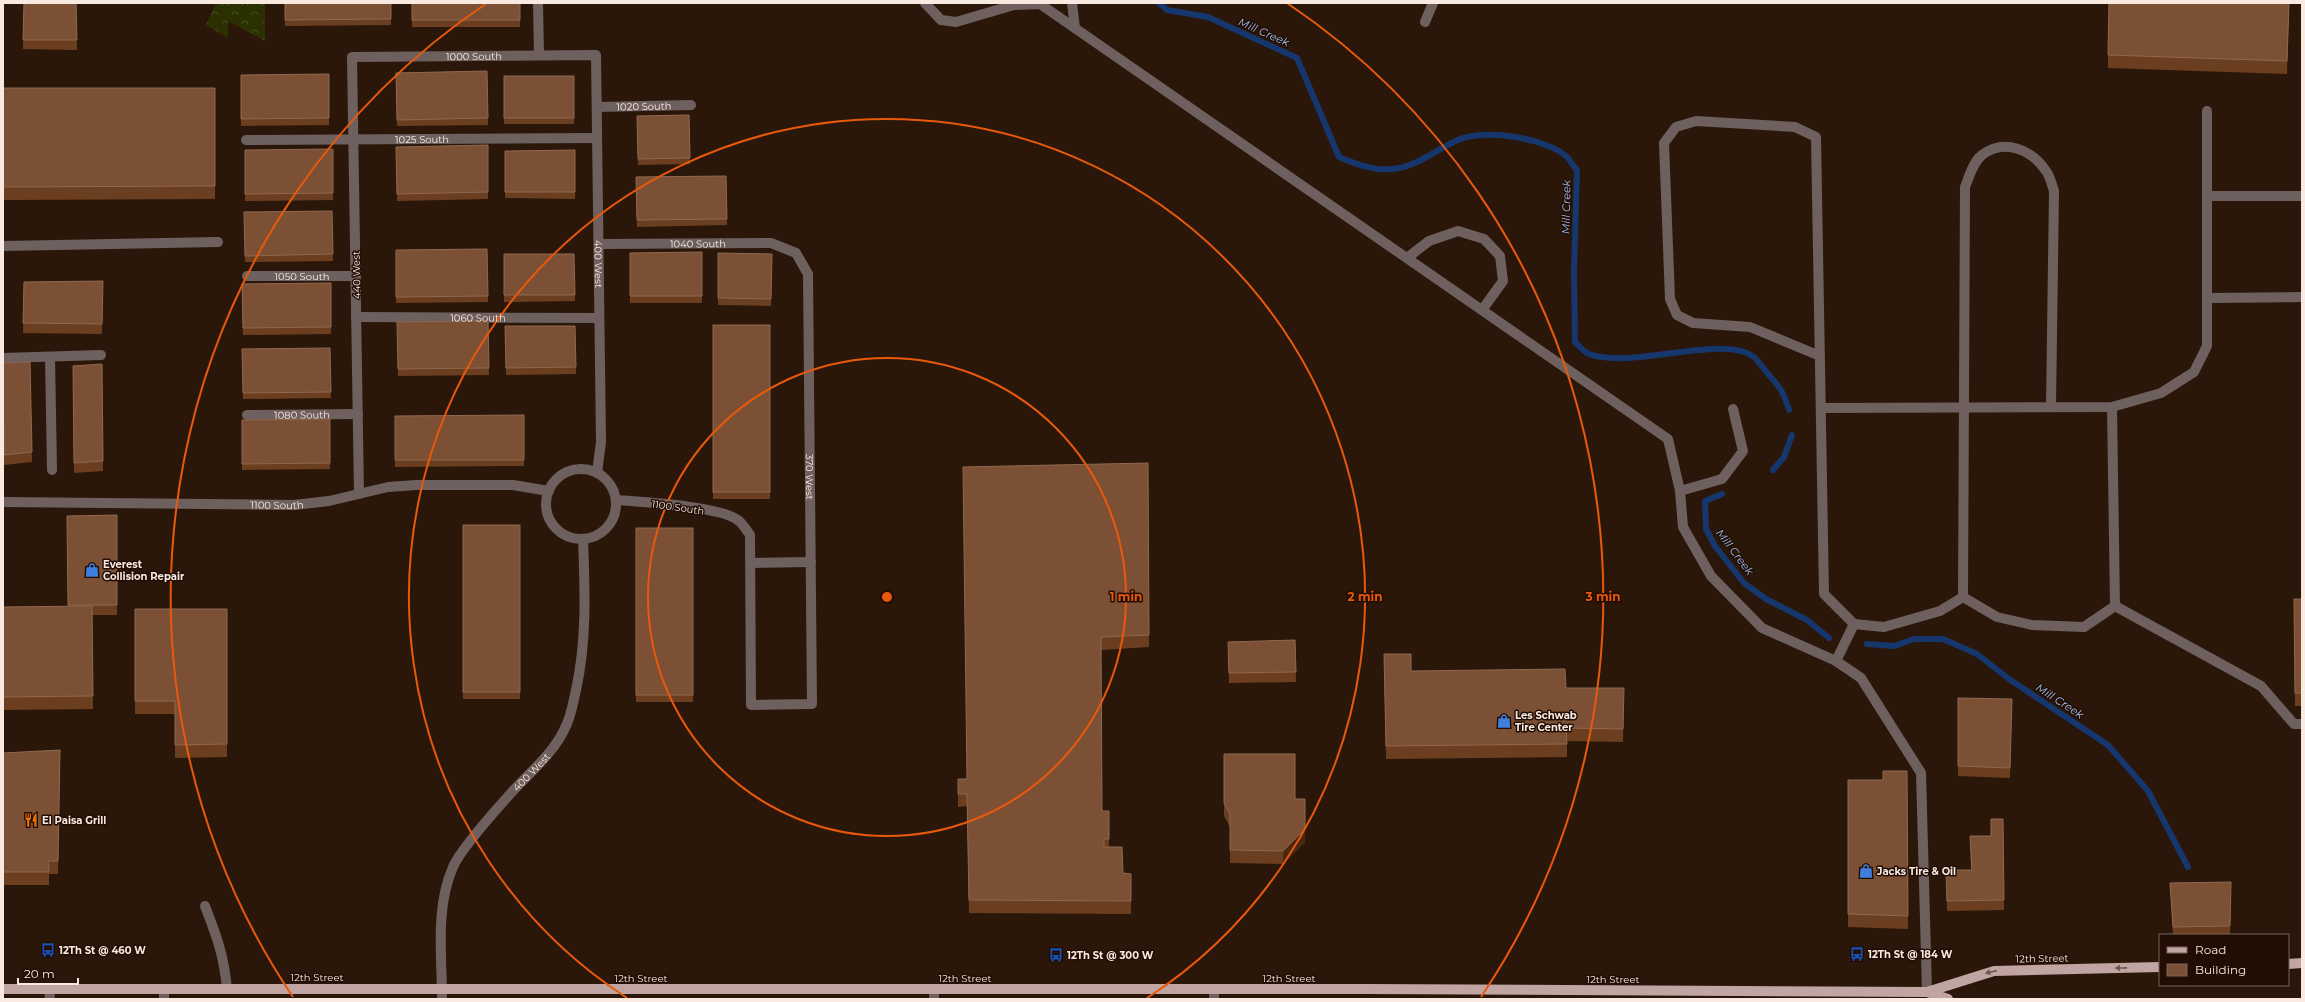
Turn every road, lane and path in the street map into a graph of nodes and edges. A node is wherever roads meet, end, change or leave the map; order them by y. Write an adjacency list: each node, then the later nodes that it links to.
1 (538, 3): 7 (street)
2 (925, 3): 6 (street)
3 (1072, 3): 6 (street)
4 (1433, 3): 5 (street)
5 (1425, 22)
6 (1074, 28): 22 (street)
7 (539, 55): 8 (street, 1000 South); 9 (street, 1000 South)
8 (596, 55): 11 (street, 400 West)
9 (352, 57): 15 (street, 440 West)
10 (692, 105): 11 (street, 1020 South)
11 (597, 107): 13 (street, 400 West)
12 (2207, 111): 16 (street)
13 (597, 138): 15 (street, 1025 South); 19 (street, 400 West)
14 (246, 140): 15 (street, 1025 South)
15 (353, 140): 24 (street, 440 West)
16 (2207, 196): 17 (street); 26 (street)
17 (2302, 196)
18 (218, 242): 20 (street)
19 (598, 244): 21 (street, 1040 South); 29 (street, 400 West)
20 (3, 246)
21 (796, 253): 49 (street, 370 West)
22 (1407, 258): 27 (street); 27 (street)
23 (248, 276): 24 (street, 1050 South)
24 (356, 276): 28 (street, 440 West)
25 (2302, 297): 26 (street)
26 (2207, 298): 36 (street)
27 (1482, 310): 44 (street)
28 (356, 318): 29 (street, 1060 South); 39 (street, 440 West)
29 (599, 318): 42 (street, 400 West)
30 (102, 355): 32 (street)
31 (1820, 356): 31 (street); 37 (street)
32 (50, 357): 33 (street); 41 (street)
33 (3, 358)
34 (1964, 407): 35 (street); 35 (street); 37 (street); 51 (street)
35 (2051, 407): 36 (street)
36 (2112, 407): 52 (street)
37 (1821, 408): 53 (street)
38 (1733, 410): 44 (street)
39 (358, 414): 40 (street, 1080 South); 45 (street, 440 West)
40 (247, 415)
41 (52, 470)
42 (597, 473): 43 (street); 46 (street)
43 (549, 491): 45 (street, 1100 South); 48 (street)
44 (1680, 491): 54 (street)
45 (359, 494): 47 (street, 1100 South)
46 (616, 500): 48 (street); 50 (street, 1100 South)
47 (3, 502)
48 (583, 539): 65 (street, 400 West)
49 (811, 562): 50 (street); 50 (street, 370 West)
50 (750, 563)
51 (1963, 597): 52 (street); 53 (street)
52 (2115, 606): 55 (street)
53 (1854, 624): 54 (street)
54 (1836, 661): 62 (street)
55 (2302, 724)
56 (205, 906): 61 (street)
57 (2302, 963): 58 (main road)
58 (2289, 964)
59 (2159, 967): 62 (main road, 12th Street, one-way to 62)
60 (3, 989): 63 (main road, 12th Street)
61 (227, 989): 64 (main road, 12th Street); 65 (main road, 12th Street)
62 (1927, 992): 68 (main road, 12th Street); 69 (main road, 12th Street)
63 (50, 994): 64 (main road, 12th Street)
64 (164, 994)
65 (442, 994): 67 (main road, 12th Street)
66 (1214, 994): 67 (main road, 12th Street); 68 (main road, 12th Street)
67 (934, 995)
68 (1741, 995)
69 (1948, 999)

